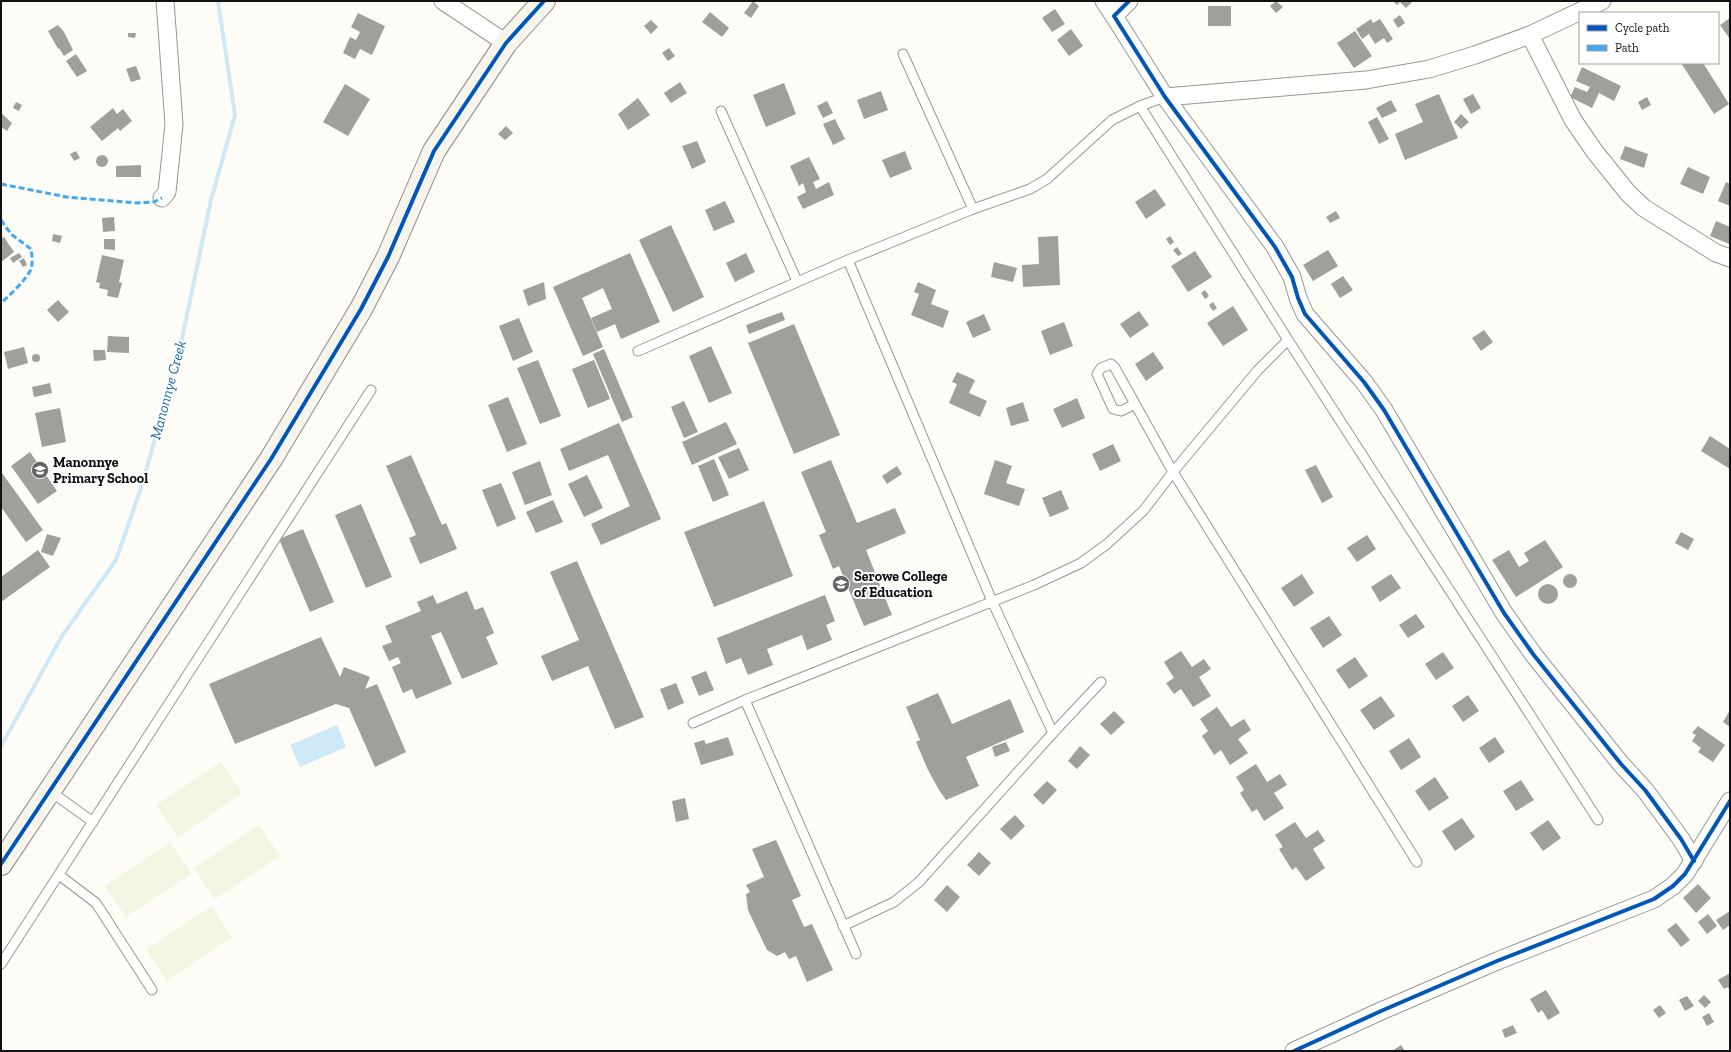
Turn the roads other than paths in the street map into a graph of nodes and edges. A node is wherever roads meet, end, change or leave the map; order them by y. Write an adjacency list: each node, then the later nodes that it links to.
1 (165, 1): 14 (street)
2 (443, 1): 9 (street)
3 (544, 1): 9 (street)
4 (1104, 1): 7 (street)
5 (1130, 1): 7 (street)
6 (1602, 1): 8 (street)
7 (1114, 16): 11 (street)
8 (1530, 35): 11 (street); 16 (street)
9 (506, 43): 29 (street)
10 (903, 54): 15 (lane)
11 (1165, 97): 12 (lane); 33 (street)
12 (1140, 106): 15 (lane); 19 (lane)
13 (721, 111): 18 (lane)
14 (162, 198)
15 (973, 208): 17 (lane)
16 (1730, 258)
17 (848, 260): 18 (lane); 24 (lane)
18 (797, 281): 20 (lane)
19 (1288, 340): 23 (lane); 31 (lane)
20 (638, 351)
21 (371, 390): 32 (lane)
22 (1135, 404): 22 (lane); 23 (lane)
23 (1173, 472): 24 (lane); 34 (lane)
24 (992, 601): 26 (lane); 28 (lane)
25 (1101, 682): 28 (lane)
26 (745, 700): 27 (lane); 37 (lane)
27 (693, 723)
28 (1053, 733): 37 (lane)
29 (50, 791): 32 (lane); 35 (street)
30 (1729, 805): 33 (street)
31 (1598, 820)
32 (93, 822): 36 (lane)
33 (1694, 861): 41 (street)
34 (1417, 862)
35 (1, 864)
36 (58, 875): 39 (lane); 40 (lane)
37 (843, 926): 38 (lane)
38 (856, 954)
39 (1, 964)
40 (152, 990)
41 (1294, 1051)

